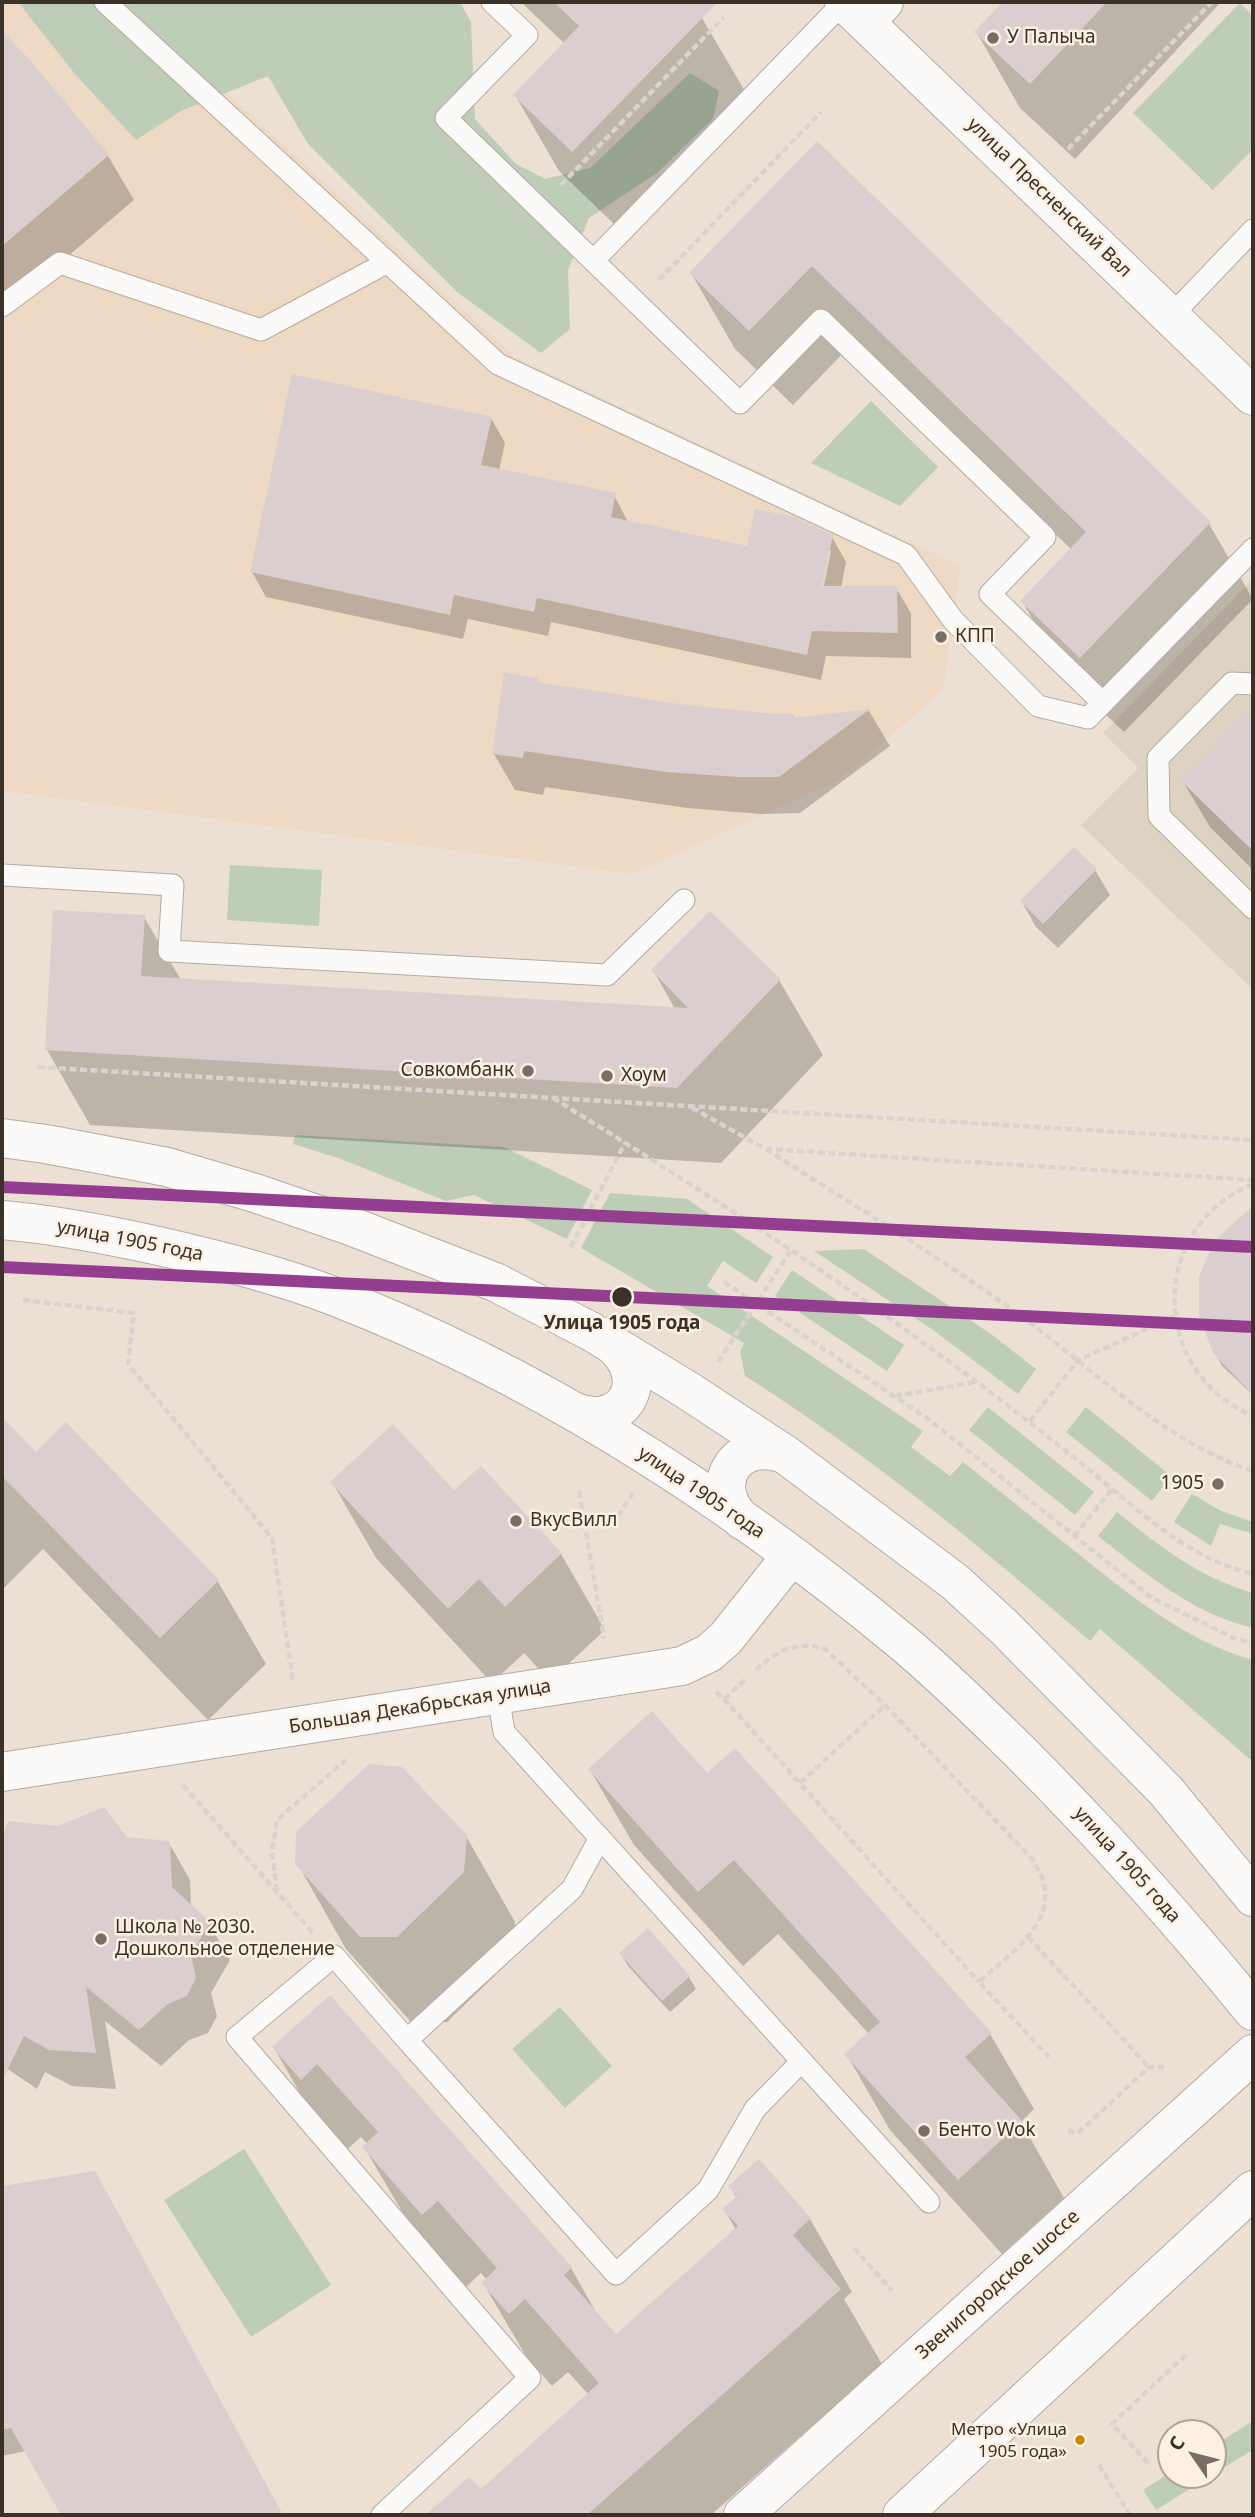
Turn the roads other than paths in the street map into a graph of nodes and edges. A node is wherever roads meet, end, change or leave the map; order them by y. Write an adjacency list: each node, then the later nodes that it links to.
1 (105, 2): 6 (lane)
2 (492, 2): 5 (lane)
3 (859, 7): 5 (lane); 8 (main road, улица Пресненский Вал)
4 (1253, 230): 8 (lane)
5 (594, 260): 12 (lane)
6 (388, 262): 7 (lane); 12 (lane)
7 (2, 306)
8 (1171, 316): 9 (main road, улица Пресненский Вал)
9 (1253, 396)
10 (1253, 550): 12 (lane)
11 (1253, 684): 15 (lane)
12 (1103, 703)
13 (2, 875): 14 (lane)
14 (684, 900)
15 (1253, 908)
16 (2, 1138): 18 (main road)
17 (2, 1220): 19 (main road, улица 1905 года)
18 (614, 1346): 19 (main road); 20 (main road)
19 (575, 1412): 21 (main road, улица 1905 года)
20 (786, 1455): 21 (main road); 25 (main road)
21 (742, 1520): 22 (main road, улица 1905 года)
22 (792, 1555): 23 (main road, Большая Декабрьская улица); 29 (main road, улица 1905 года)
23 (498, 1695): 24 (main road, Большая Декабрьская улица); 26 (lane)
24 (2, 1772)
25 (1166, 1791): 27 (main road); 28 (main road)
26 (600, 1838): 30 (lane); 32 (lane)
27 (1253, 1855)
28 (1253, 1897)
29 (1253, 2011)
30 (407, 2040): 32 (lane); 35 (lane)
31 (1253, 2054): 36 (main road, Звенигородское шоссе)
32 (802, 2062): 34 (lane)
33 (1253, 2190): 37 (main road)
34 (929, 2202)
35 (382, 2515)
36 (743, 2515)
37 (902, 2515)

